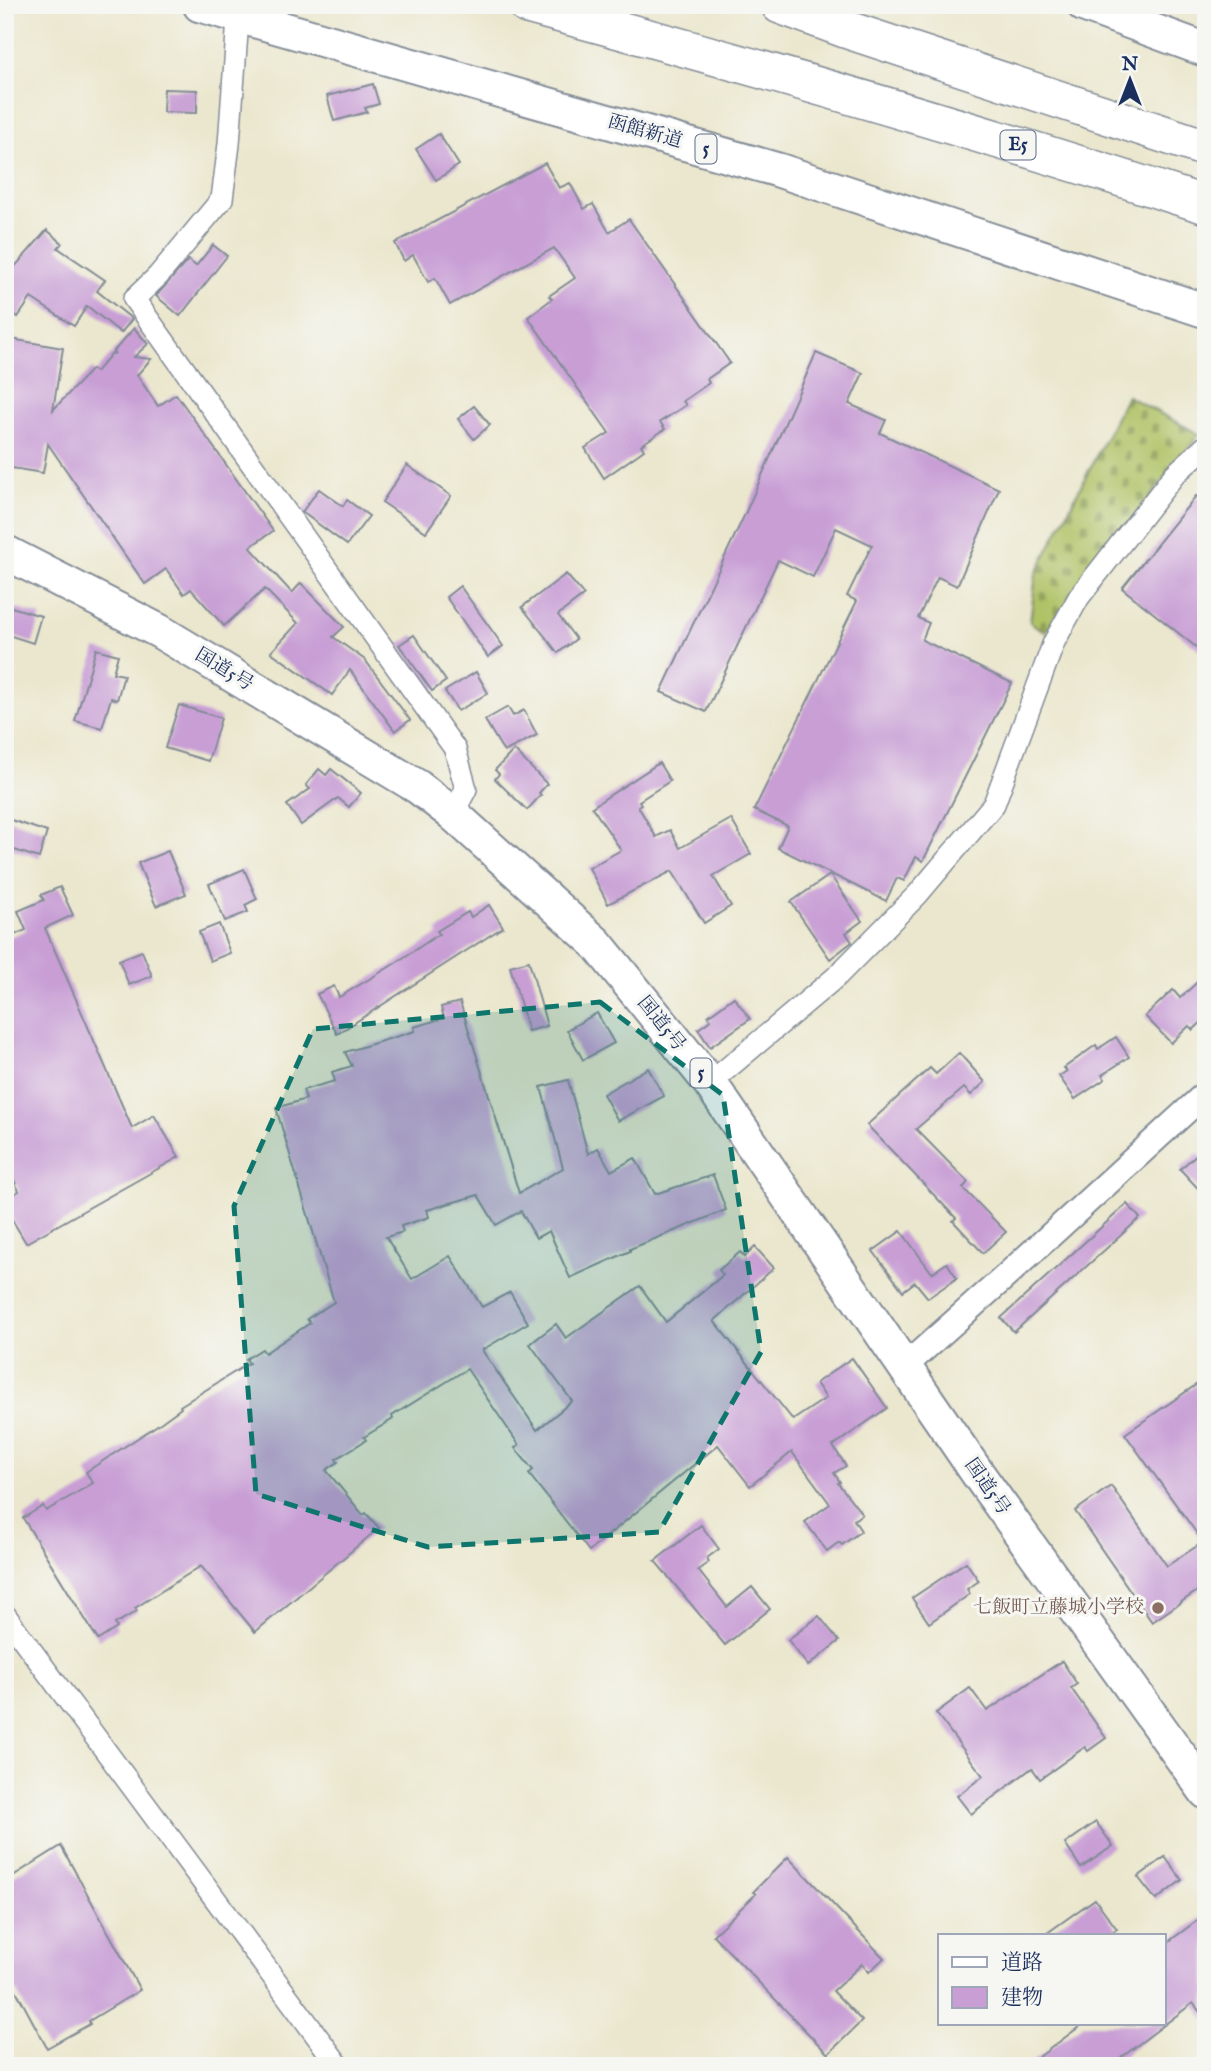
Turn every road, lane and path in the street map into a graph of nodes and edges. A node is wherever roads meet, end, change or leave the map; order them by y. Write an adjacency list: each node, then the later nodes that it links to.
1 (200, 5): 5 (highway, 函館新道 / 5)
2 (527, 5): 8 (highway, E5)
3 (780, 5): 7 (highway)
4 (1084, 5): 6 (highway)
5 (239, 11): 9 (highway, 函館新道 / 5); 12 (street)
6 (1206, 50)
7 (1206, 148)
8 (1206, 205)
9 (1206, 311)
10 (1206, 446): 13 (street)
11 (5, 552): 12 (highway, 国道5号 / 5)
12 (453, 814): 13 (highway, 国道5号 / 5)
13 (710, 1083): 15 (highway, 国道5号 / 5)
14 (1206, 1093): 15 (street)
15 (905, 1366): 17 (highway, 国道5号 / 5)
16 (5, 1615): 18 (street)
17 (1206, 1792)
18 (340, 2066)

